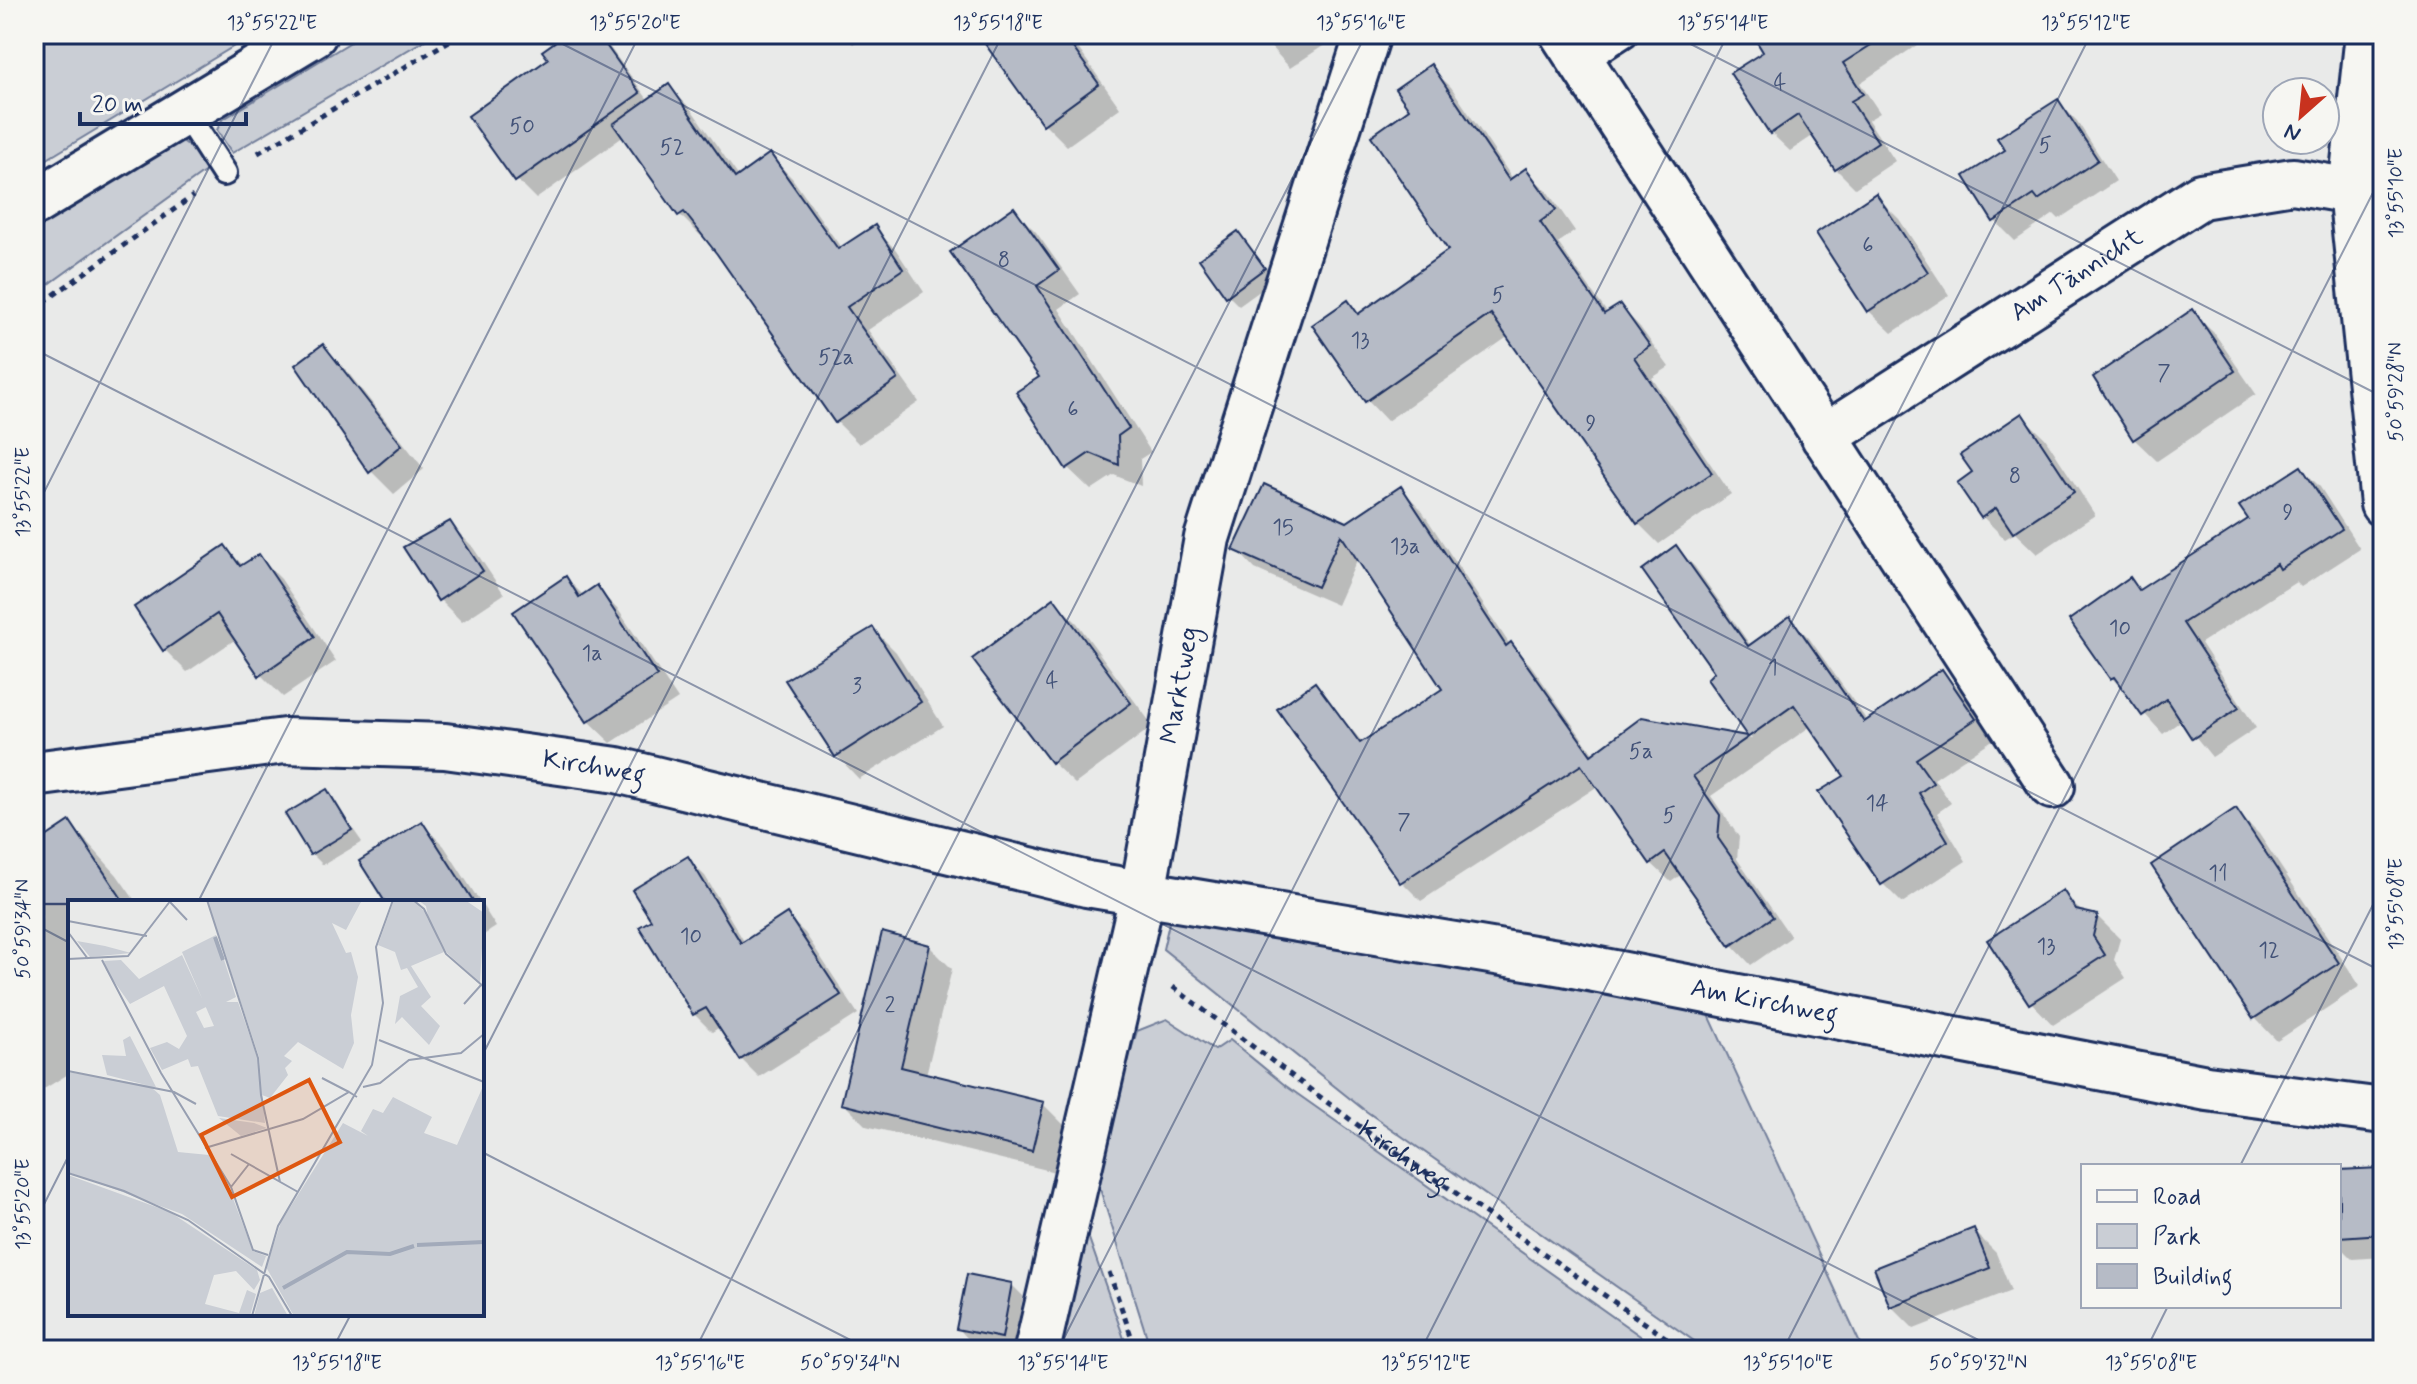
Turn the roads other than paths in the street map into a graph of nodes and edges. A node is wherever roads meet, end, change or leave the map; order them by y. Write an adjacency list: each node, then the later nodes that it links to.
1 (314, 34): 6 (street)
2 (1368, 34): 14 (street, Marktweg)
3 (1625, 34): 5 (lane)
4 (2368, 34): 8 (street)
5 (1573, 48): 10 (street)
6 (185, 113): 7 (lane); 9 (street)
7 (224, 173)
8 (2351, 191): 10 (street, Am Tännicht); 11 (street)
9 (34, 203)
10 (1824, 437): 13 (street)
11 (2383, 504)
12 (34, 774): 14 (street, Kirchweg)
13 (2052, 786)
14 (1143, 892): 15 (street, Am Kirchweg); 16 (street, Marktweg)
15 (2383, 1111)
16 (1037, 1350)

